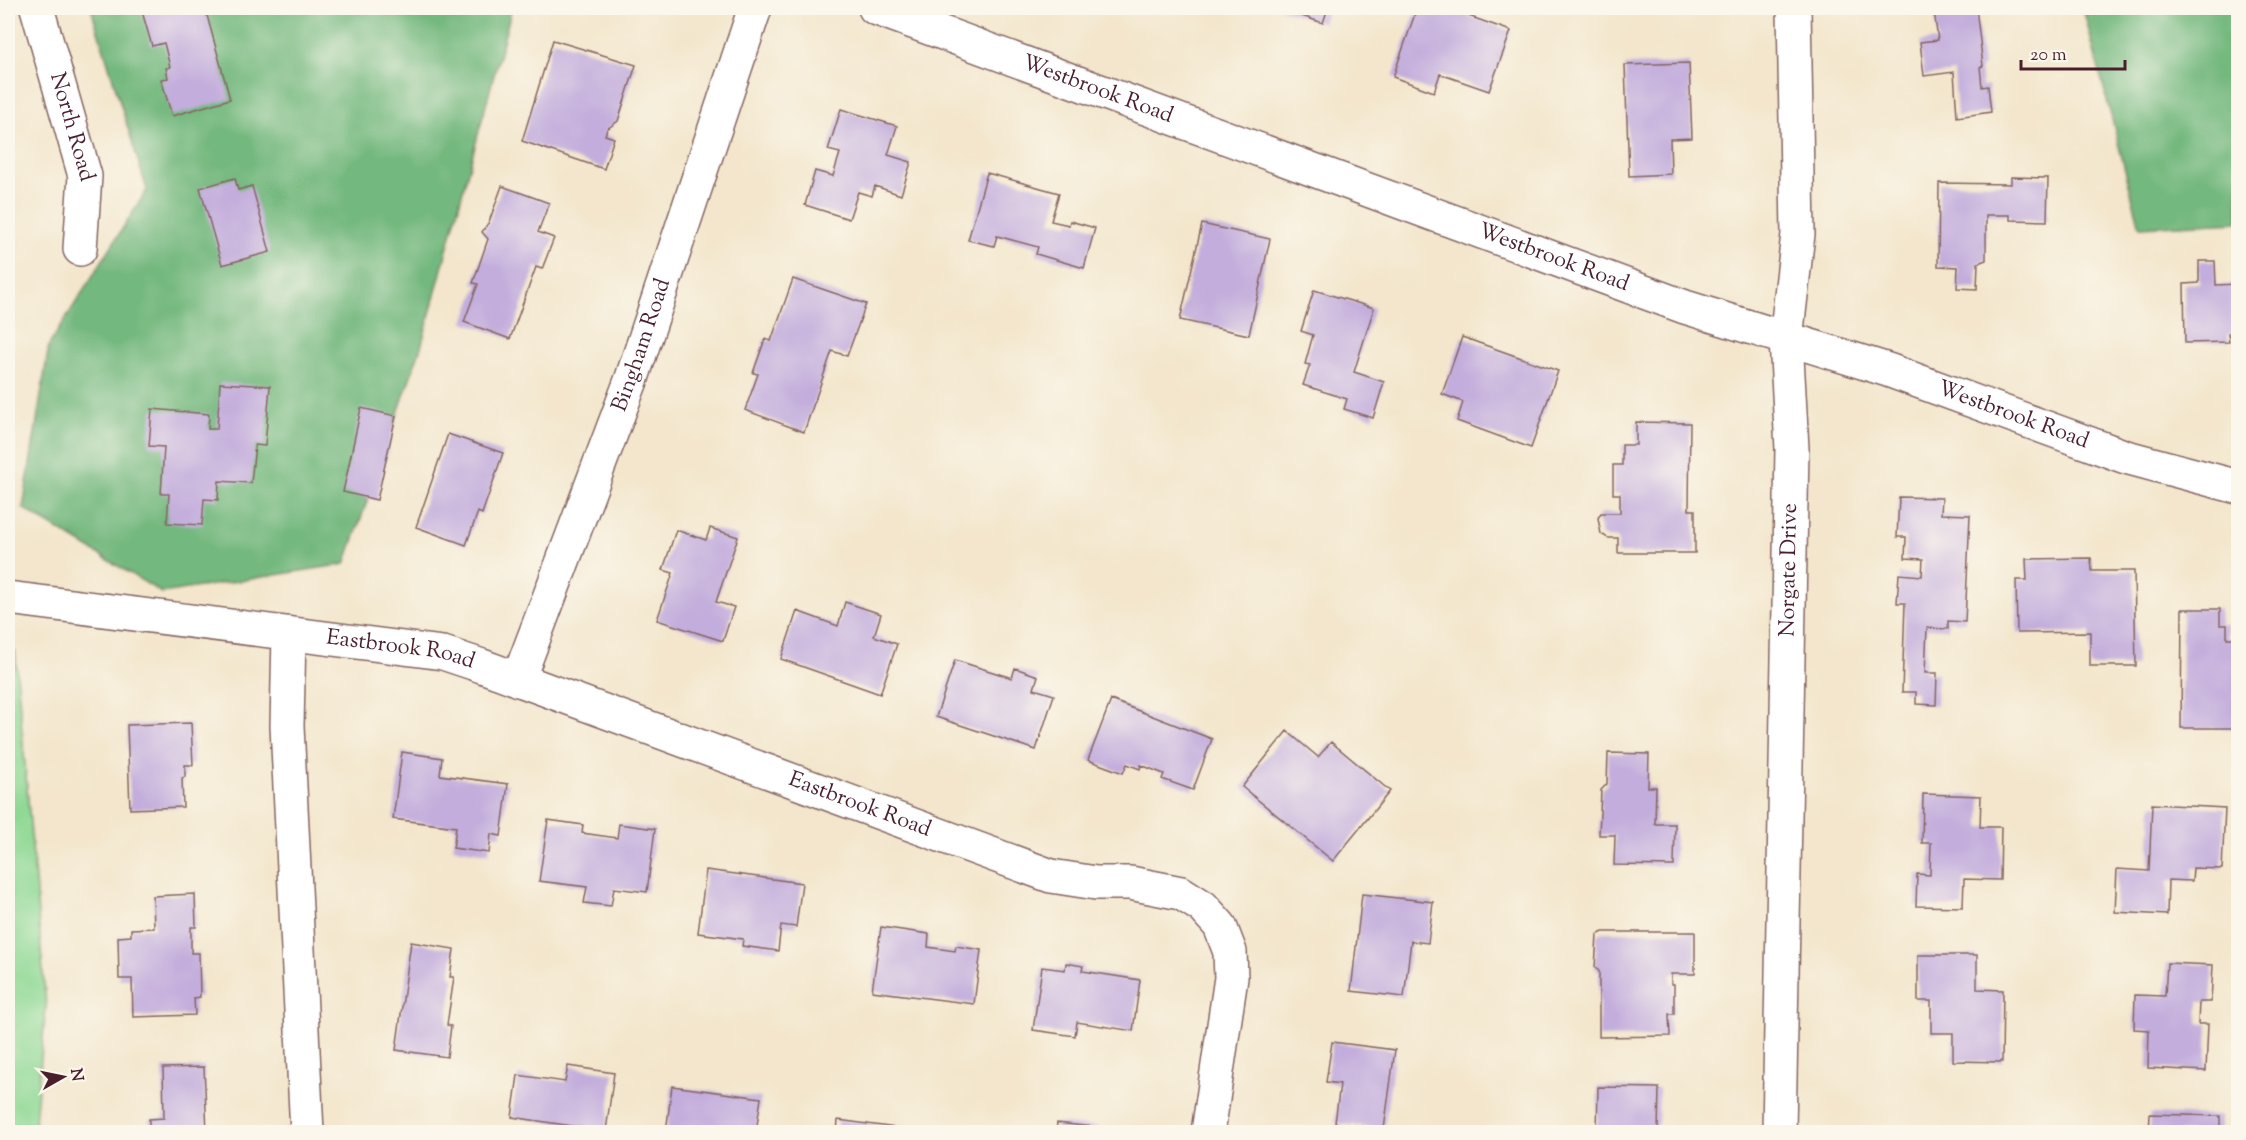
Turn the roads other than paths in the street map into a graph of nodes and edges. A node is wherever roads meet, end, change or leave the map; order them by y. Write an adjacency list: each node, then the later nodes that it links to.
1 (38, 8): 5 (street, North Road)
2 (755, 8): 10 (street, Bingham Road)
3 (875, 8): 6 (street, Westbrook Road)
4 (1794, 8): 6 (street, Norgate Drive)
5 (80, 249)
6 (1786, 339): 7 (street, Westbrook Road); 13 (street, Norgate Drive)
7 (2238, 487)
8 (8, 598): 9 (street, Eastbrook Road)
9 (289, 634): 10 (street, Eastbrook Road); 11 (street)
10 (518, 680): 12 (street, Eastbrook Road)
11 (307, 1132)
12 (1208, 1132)
13 (1779, 1132)

